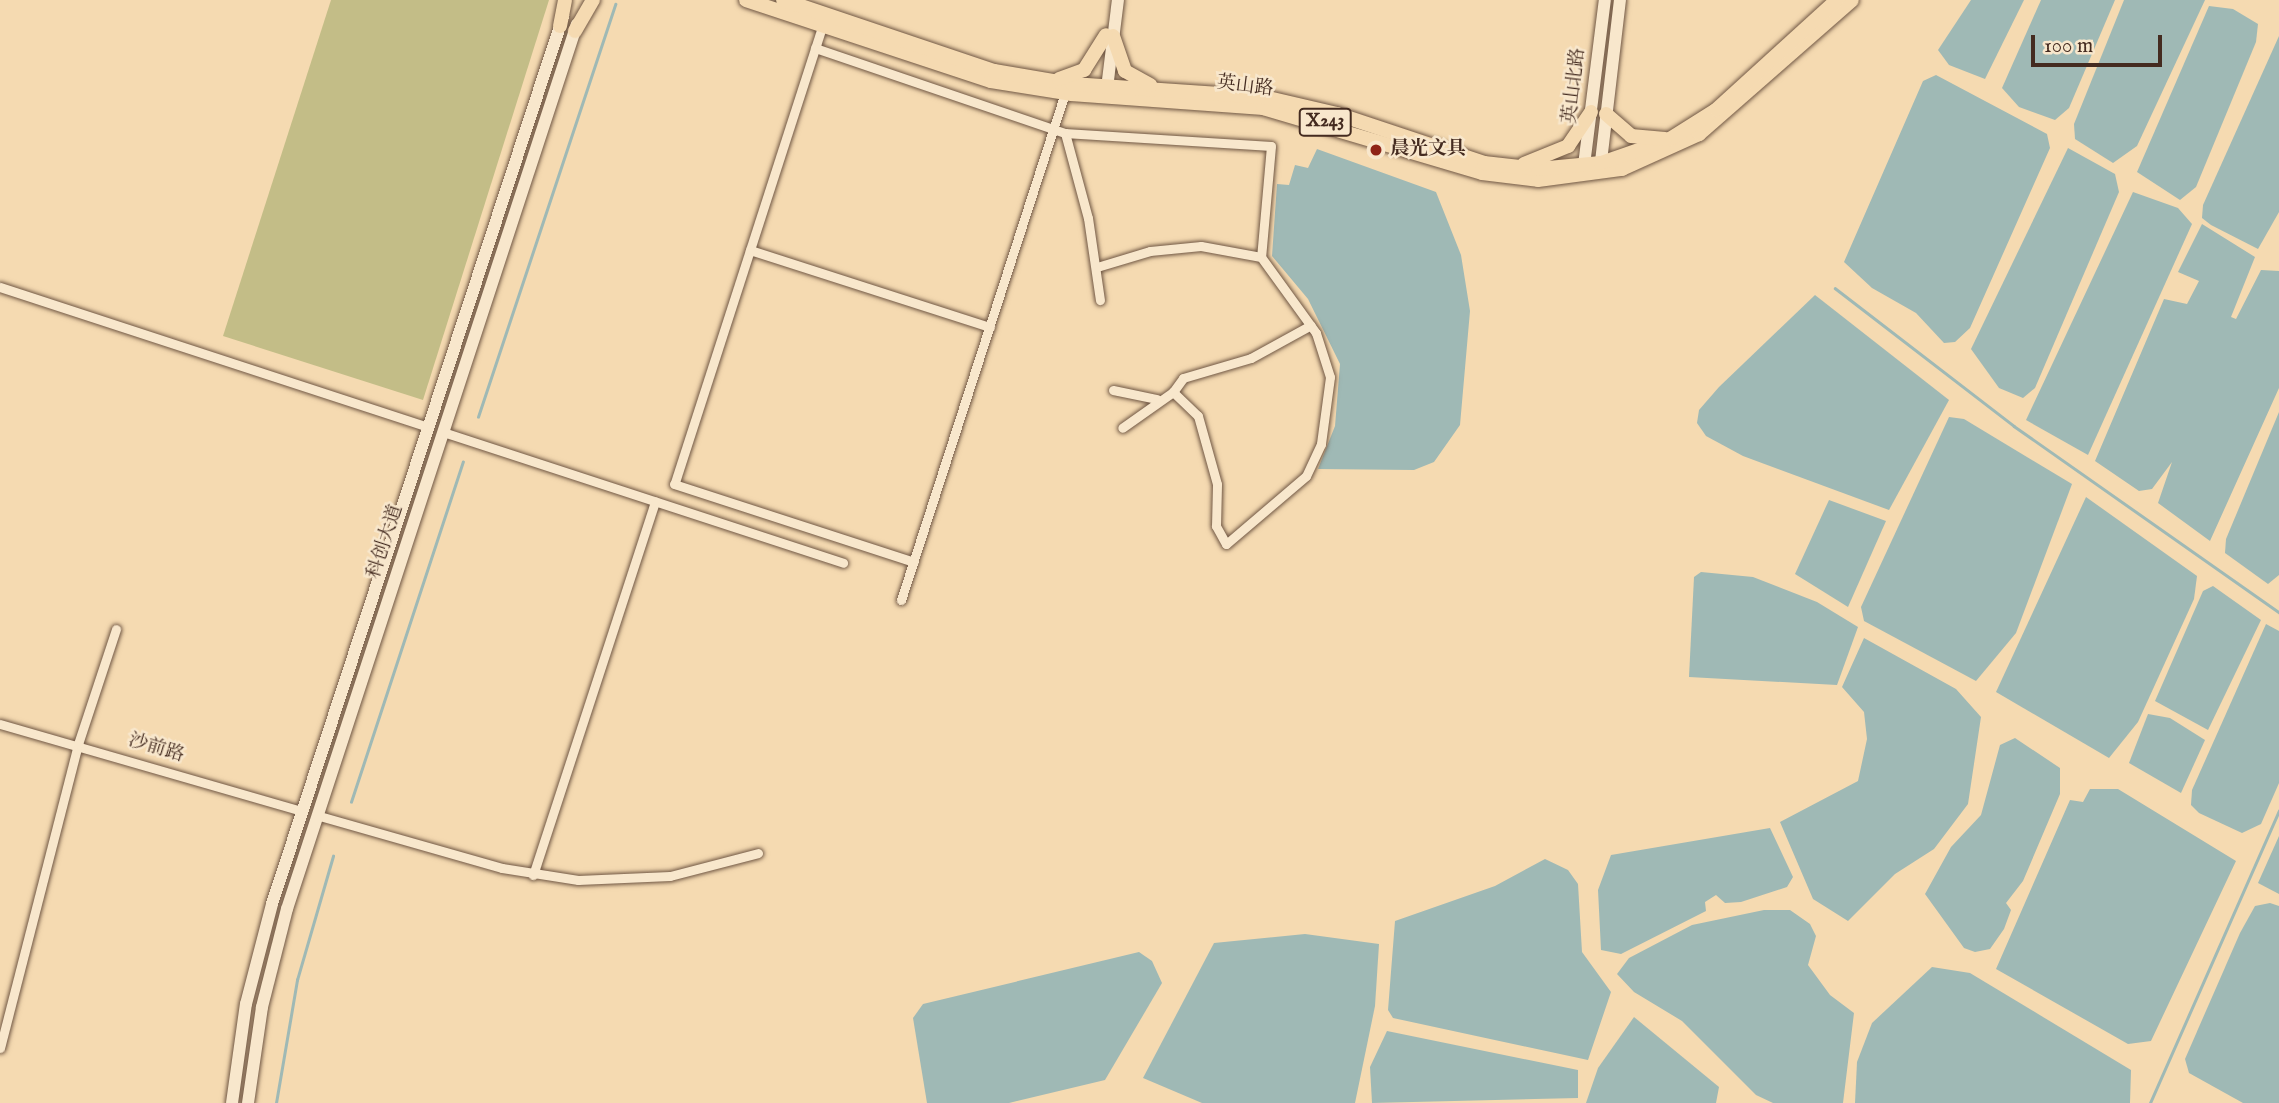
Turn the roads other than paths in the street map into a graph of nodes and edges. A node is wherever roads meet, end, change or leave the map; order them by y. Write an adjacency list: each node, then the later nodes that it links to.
1 (567, 0): 12 (main road)
2 (586, 0): 14 (main road, 科创大道)
3 (593, 0): 14 (main road)
4 (747, 0): 13 (main road, 英山路 / X243)
5 (783, 0): 17 (main road, 英山路 / X243)
6 (1110, 0): 15 (main road)
7 (1118, 0): 15 (main road)
8 (1605, 0): 21 (main road, 英山北路)
9 (1620, 0): 21 (main road, 英山北路)
10 (1837, 0): 24 (main road, 英山路 / X243)
11 (1852, 0): 26 (main road, 英山路 / X243)
12 (560, 26): 38 (main road, 科创大道)
13 (822, 27): 16 (street); 20 (main road, 英山路 / X243)
14 (575, 31): 40 (main road, 科创大道)
15 (1109, 35): 17 (main road); 18 (main road); 19 (main road)
16 (815, 48): 22 (street); 28 (street)
17 (1046, 80): 19 (main road, 英山路 / X243)
18 (1165, 89): 19 (main road, 英山路 / X243); 25 (main road, 英山路 / X243)
19 (1102, 91): 20 (main road, 英山路 / X243); 27 (main road, 英山路 / X243)
20 (1065, 93): 22 (street)
21 (1599, 113): 24 (main road); 25 (main road); 26 (main road, 英山北路); 27 (main road, 英山北路)
22 (1055, 125): 23 (street); 34 (street)
23 (1065, 133): 29 (street); 30 (street)
24 (1670, 139): 26 (main road, 英山路 / X243)
25 (1511, 168): 27 (main road, 英山路 / X243)
26 (1600, 169): 27 (main road, 英山路 / X243)
27 (1583, 171)
28 (750, 250): 34 (street); 43 (street)
29 (1261, 257): 30 (street); 33 (street)
30 (1097, 267): 32 (street)
31 (0, 287): 38 (street)
32 (1100, 300)
33 (1311, 325): 36 (street); 36 (street)
34 (990, 327): 43 (street)
35 (1113, 390): 37 (street)
36 (1173, 392): 37 (street)
37 (1157, 399): 39 (street)
38 (428, 427): 48 (main road, 科创大道)
39 (1122, 428)
40 (443, 432): 41 (street); 49 (main road, 科创大道)
41 (655, 501): 42 (street); 51 (street)
42 (844, 562)
43 (914, 562): 44 (street)
44 (901, 600)
45 (116, 628): 47 (street)
46 (0, 724): 47 (street, 沙前路)
47 (78, 744): 48 (street, 沙前路); 52 (street)
48 (301, 811): 53 (main road, 科创大道)
49 (316, 815): 51 (street); 54 (main road, 科创大道)
50 (758, 853): 51 (street)
51 (533, 875)
52 (0, 1048)
53 (232, 1103)
54 (248, 1103)

